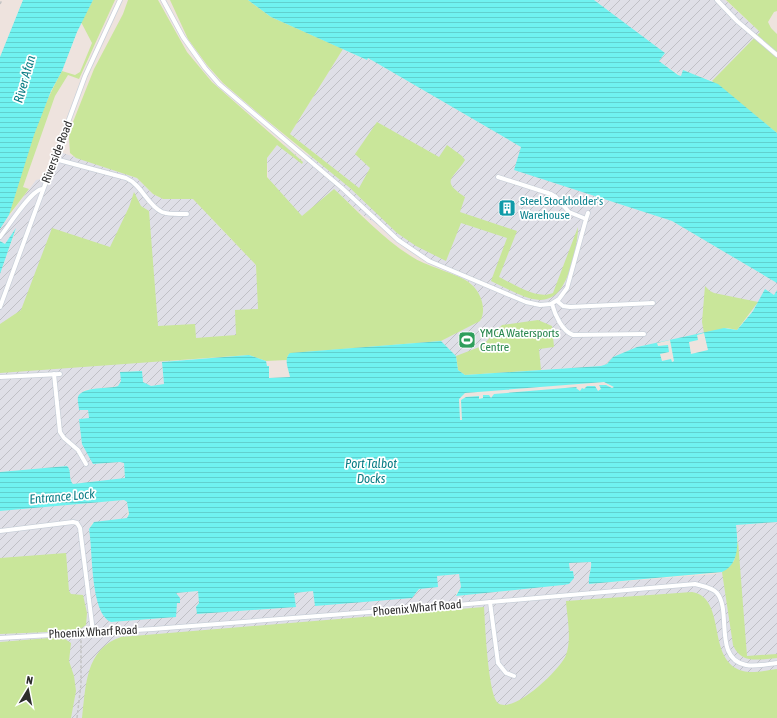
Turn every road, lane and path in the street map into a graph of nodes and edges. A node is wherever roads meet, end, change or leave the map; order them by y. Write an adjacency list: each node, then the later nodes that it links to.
1 (2, 0): 5 (path)
2 (120, 0): 7 (lane, Riverside Road)
3 (163, 0): 16 (lane)
4 (717, 0): 6 (lane)
5 (0, 4)
6 (777, 55)
7 (55, 159): 9 (lane, Riverside Road); 11 (lane)
8 (498, 176): 12 (lane)
9 (43, 189): 13 (lane); 17 (lane, Riverside Road)
10 (588, 213): 12 (lane)
11 (187, 214)
12 (586, 219): 14 (lane)
13 (0, 237)
14 (557, 301): 15 (lane); 16 (lane)
15 (653, 303)
16 (552, 304): 18 (lane)
17 (0, 307)
18 (644, 334)
19 (54, 374): 20 (lane); 21 (lane); 22 (lane)
20 (60, 374)
21 (0, 377)
22 (86, 464)
23 (0, 531): 25 (lane)
24 (490, 602): 25 (lane, Phoenix Wharf Road); 28 (lane, Phoenix Wharf Road); 29 (lane)
25 (93, 632): 27 (lane, Phoenix Wharf Road)
26 (81, 633): 30 (path)
27 (0, 638)
28 (777, 663)
29 (514, 676)
30 (77, 718)

